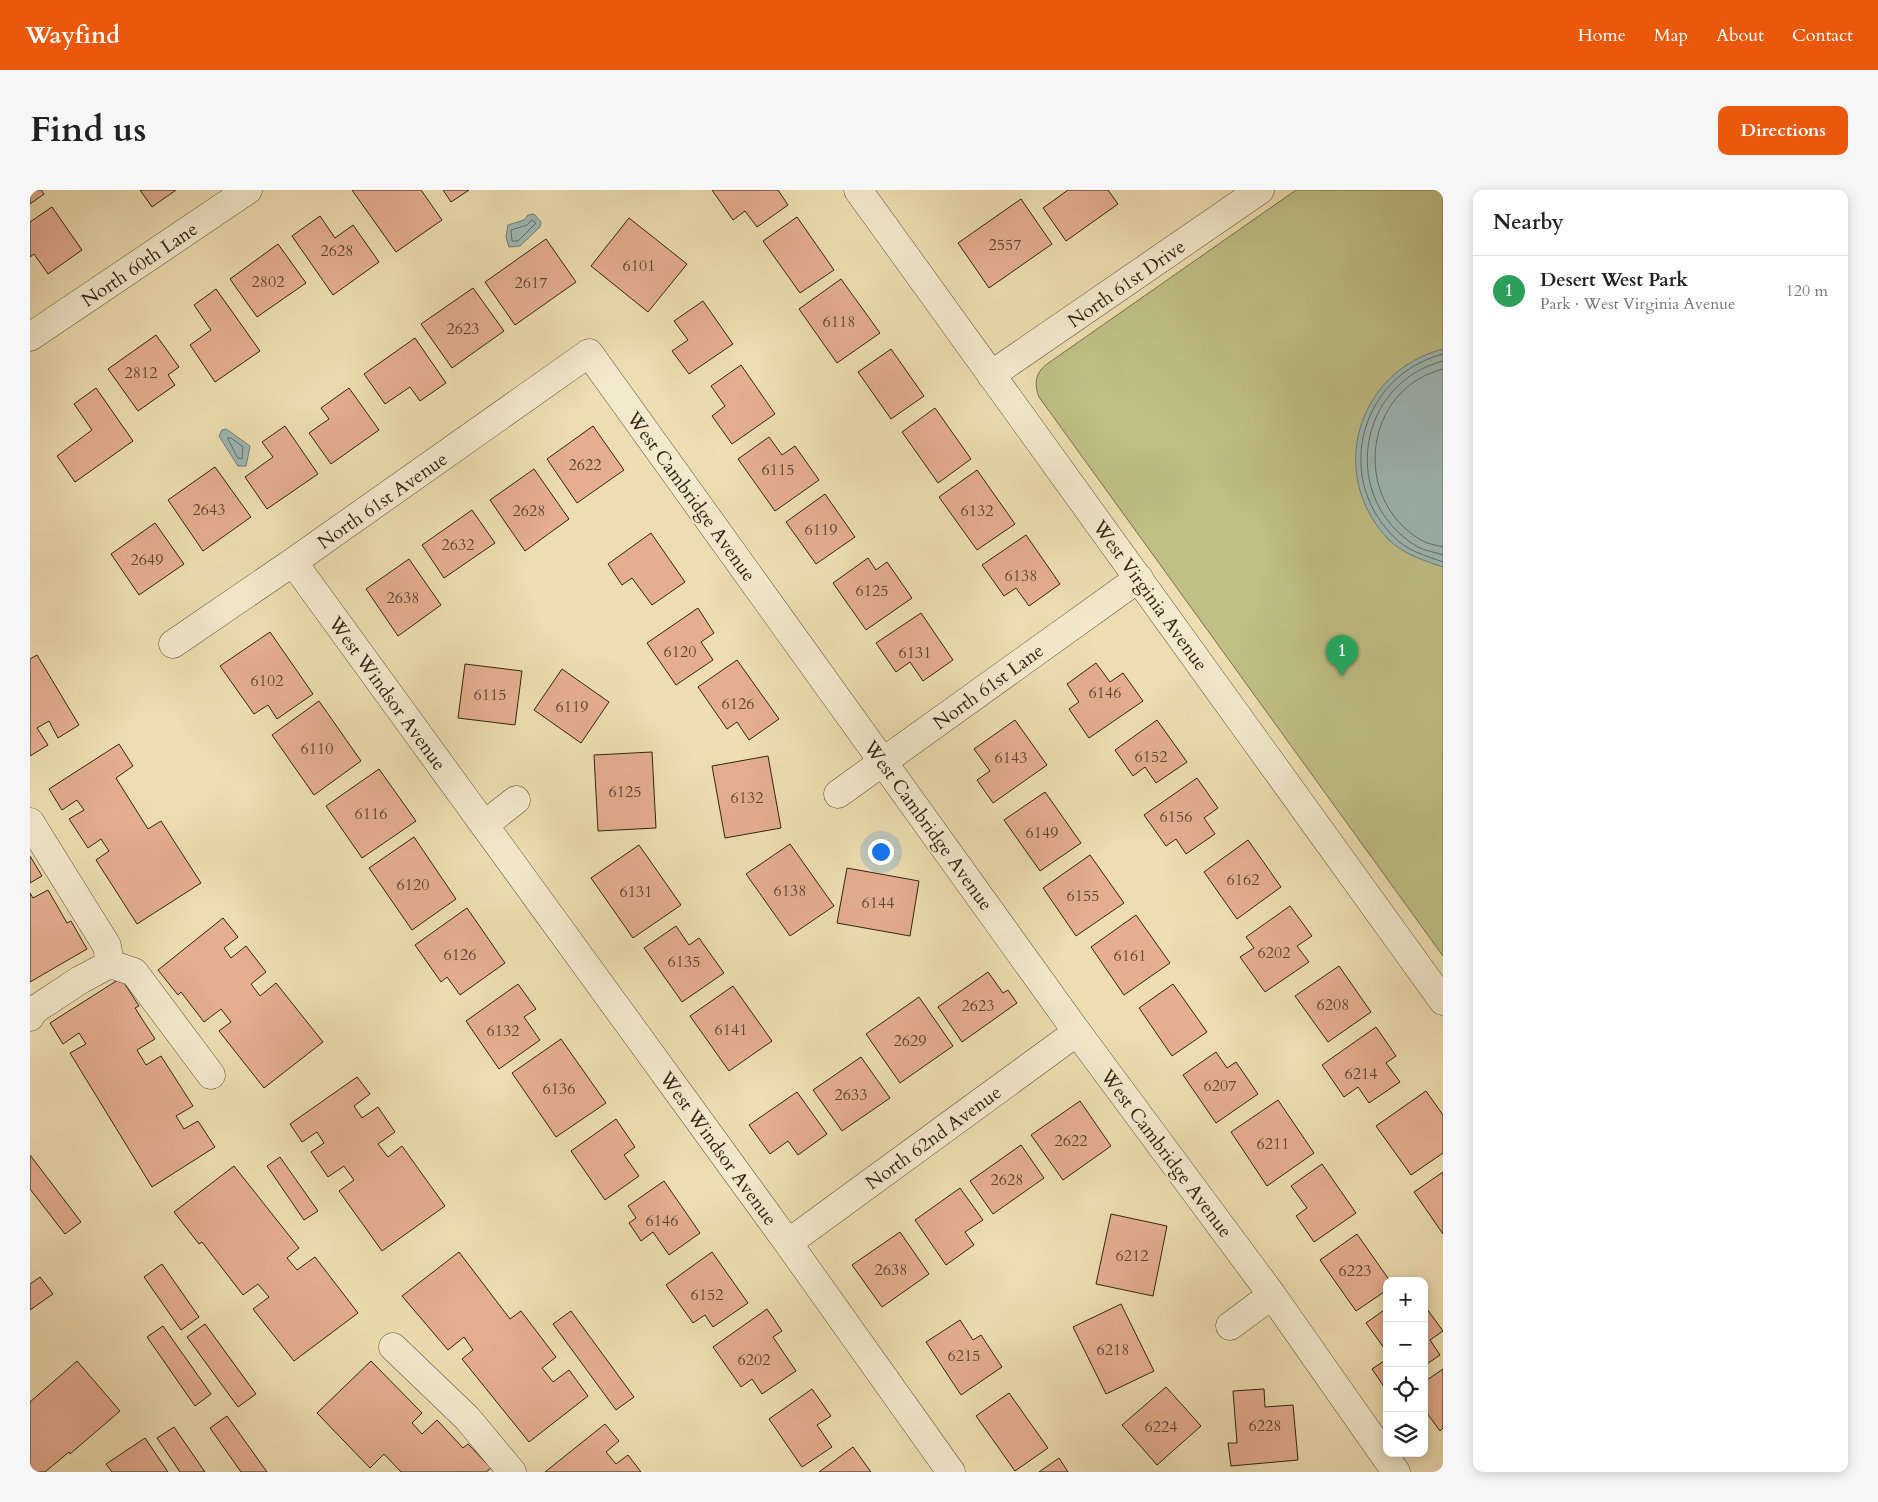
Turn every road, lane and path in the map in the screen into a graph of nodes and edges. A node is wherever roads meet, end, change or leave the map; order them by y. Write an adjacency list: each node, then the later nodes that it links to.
1 (248, 190): 4 (street, North 60th Lane)
2 (858, 190): 6 (street, West Virginia Avenue)
3 (1260, 190): 6 (street, North 61st Drive)
4 (30, 337)
5 (589, 353): 7 (street, North 61st Avenue); 10 (street, West Cambridge Avenue)
6 (991, 375): 8 (street, West Virginia Avenue)
7 (293, 562): 9 (street, North 61st Avenue); 14 (street, West Windsor Avenue)
8 (1139, 578): 10 (street, North 61st Lane); 16 (street, West Virginia Avenue)
9 (173, 644)
10 (884, 761): 11 (street, North 61st Lane); 18 (street, West Cambridge Avenue)
11 (838, 794)
12 (516, 800): 14 (street)
13 (30, 822): 15 (street)
14 (484, 825): 20 (street, West Windsor Avenue)
15 (110, 964): 17 (street); 19 (street)
16 (1443, 1001)
17 (30, 1017)
18 (1077, 1032): 20 (street, North 62nd Avenue); 21 (street, West Cambridge Avenue)
19 (211, 1075)
20 (788, 1243): 25 (street, West Windsor Avenue)
21 (1272, 1295): 22 (street); 26 (street, West Cambridge Avenue)
22 (1230, 1326)
23 (393, 1347): 24 (street)
24 (512, 1472)
25 (951, 1472)
26 (1396, 1472)

